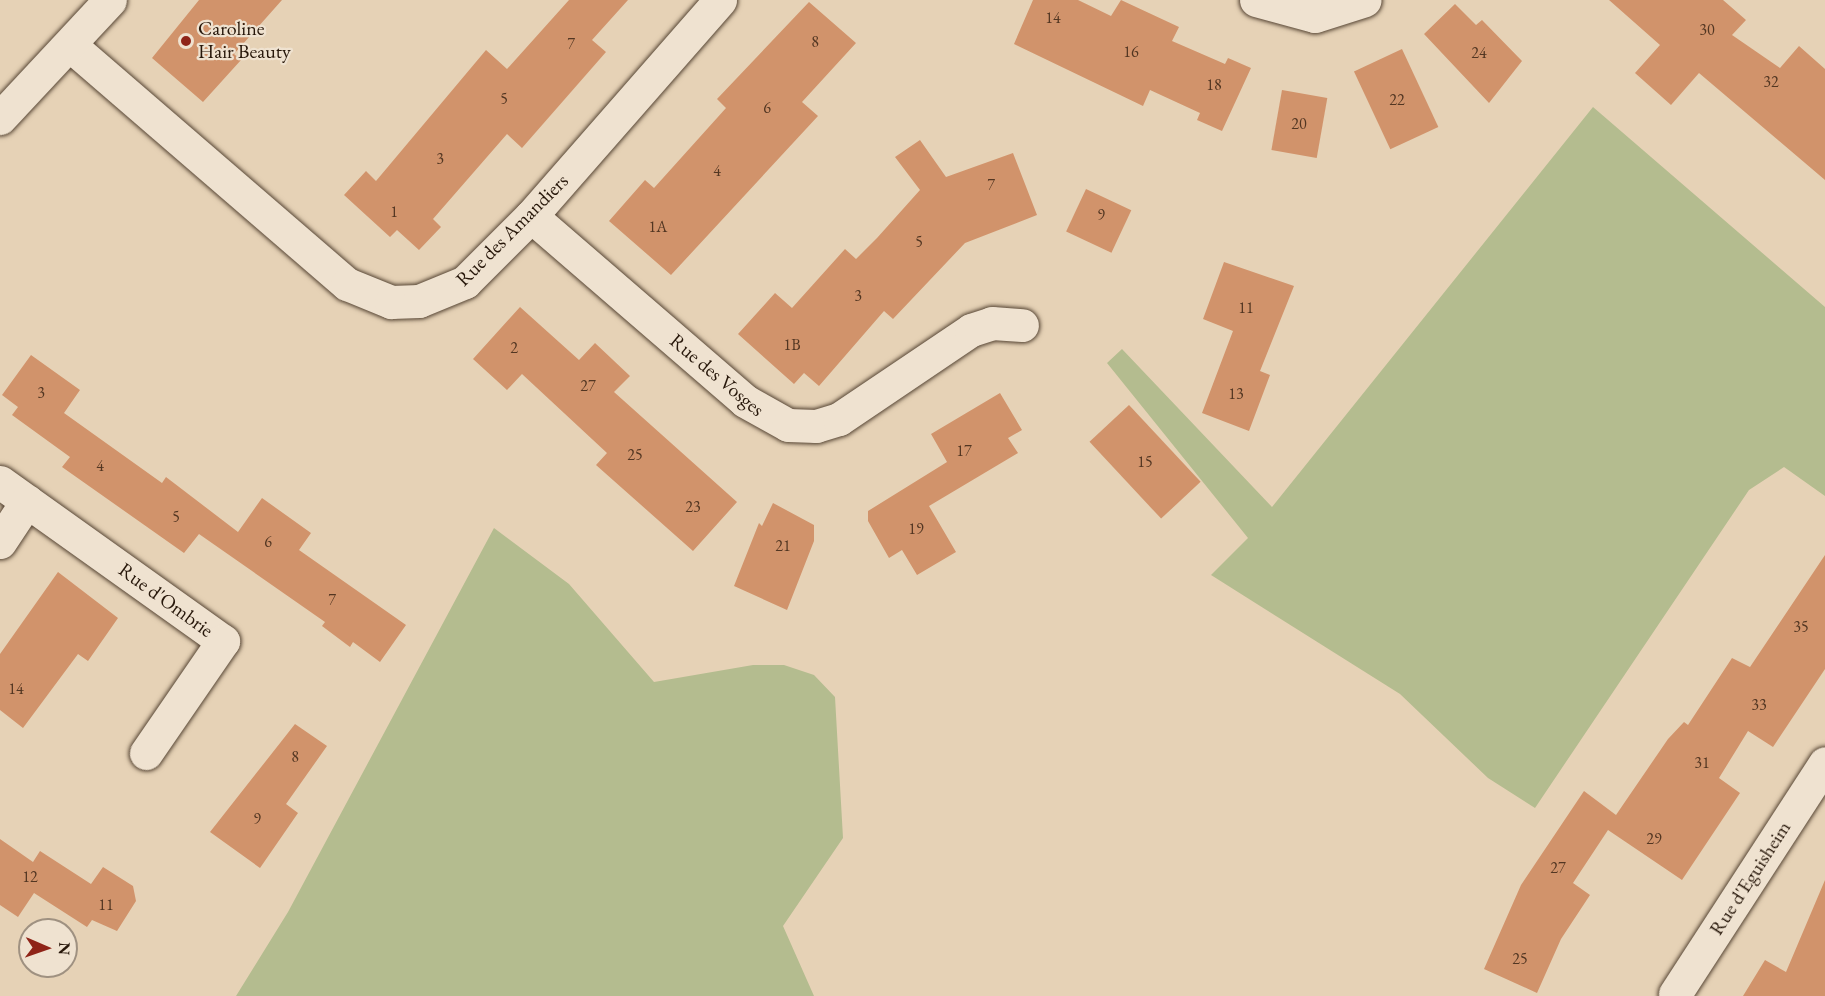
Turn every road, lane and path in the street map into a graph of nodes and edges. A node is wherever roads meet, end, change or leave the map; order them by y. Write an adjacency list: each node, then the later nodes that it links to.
1 (110, 0): 5 (street)
2 (720, 0): 7 (street, Rue des Amandiers)
3 (1256, 0): 4 (street)
4 (1365, 0)
5 (70, 45): 6 (street); 7 (street, Rue des Amandiers)
6 (0, 118)
7 (531, 216): 8 (street, Rue des Vosges)
8 (1022, 325)
9 (0, 482): 10 (street, Rue d'Ombrie)
10 (27, 501): 11 (street); 12 (street, Rue d'Ombrie)
11 (0, 542)
12 (146, 753)
13 (1825, 763): 14 (street, Rue d'Eguisheim)
14 (1675, 994)

